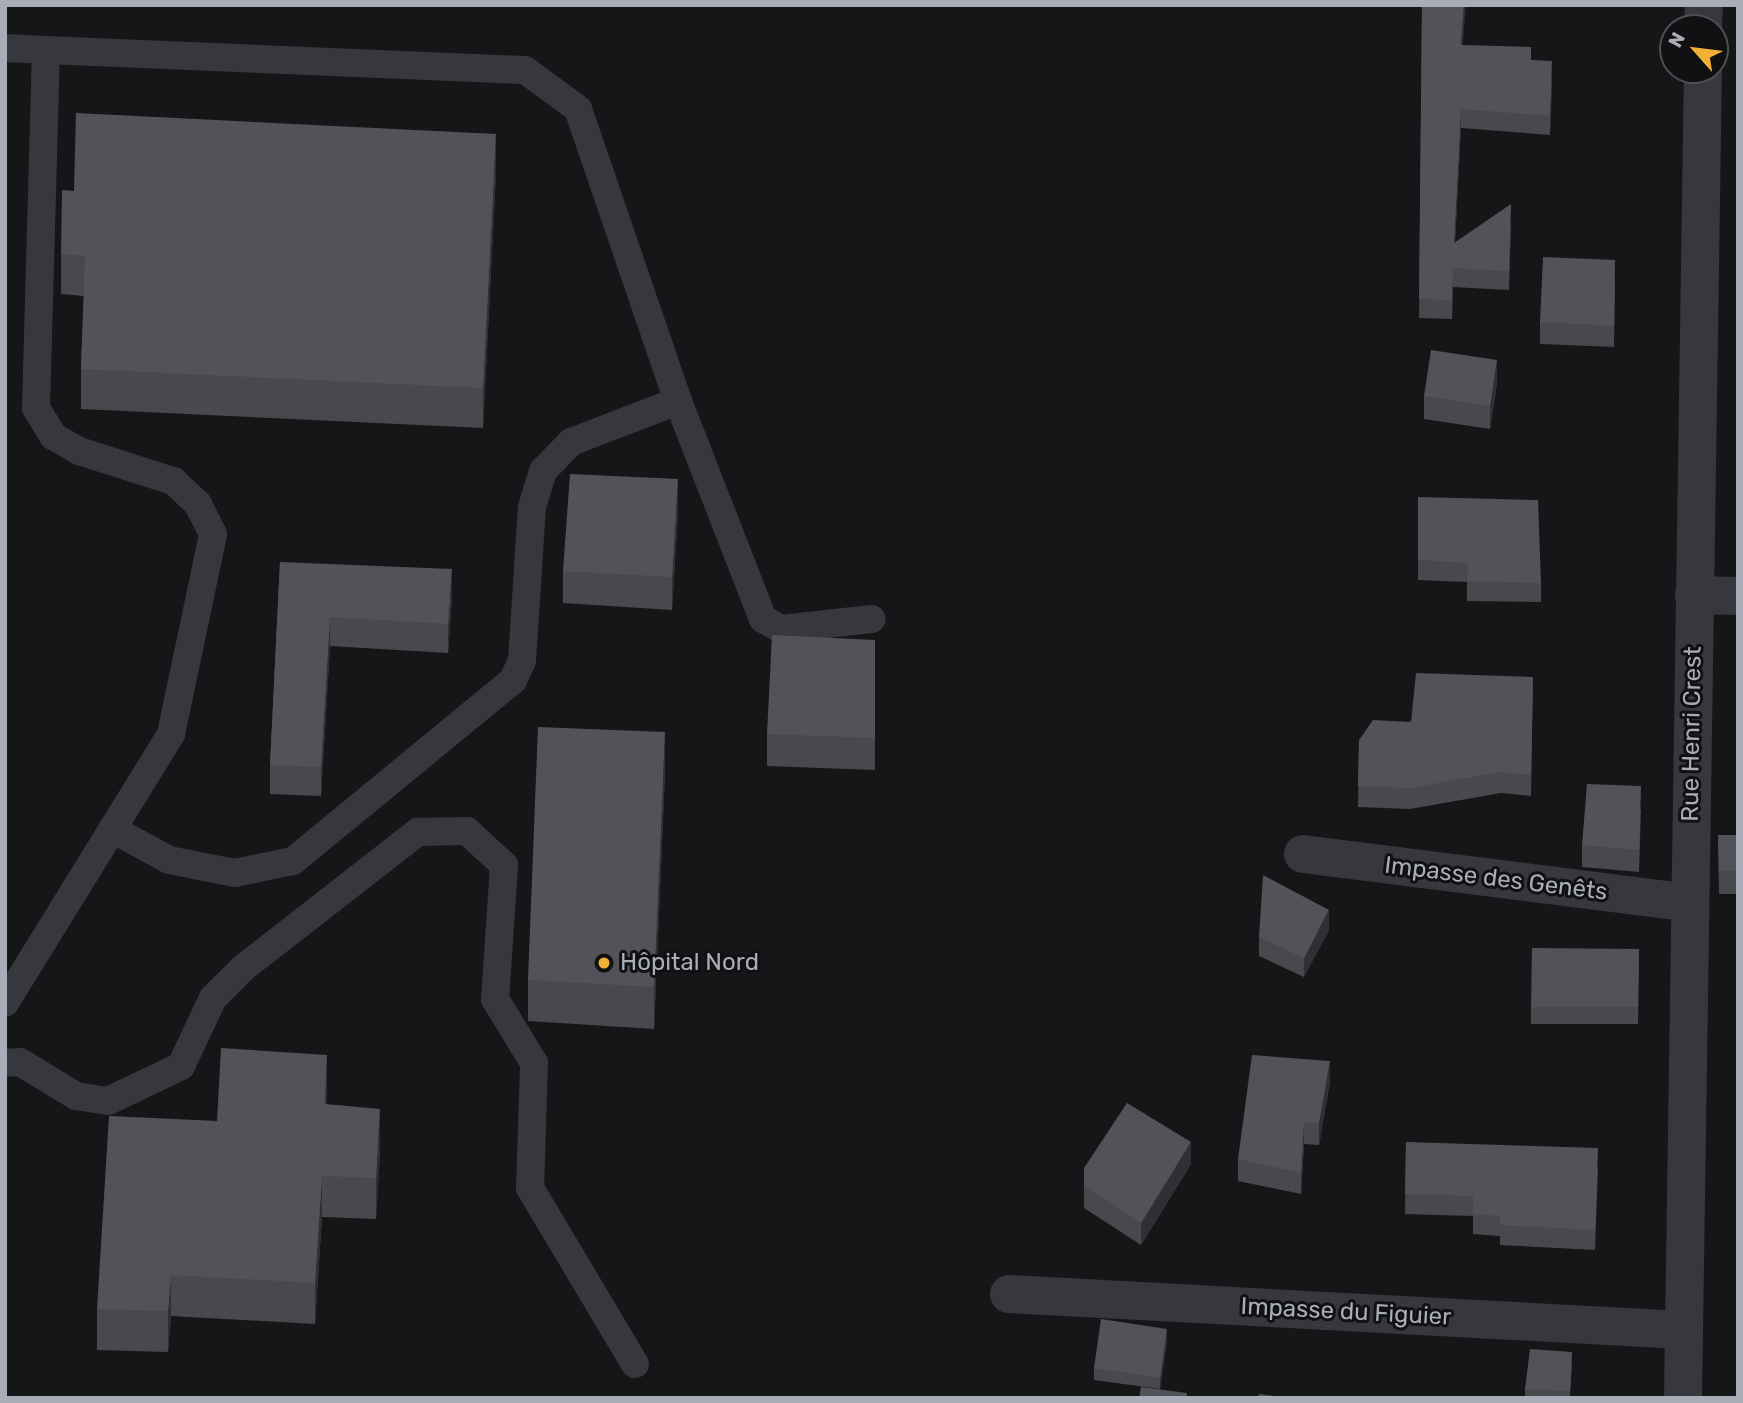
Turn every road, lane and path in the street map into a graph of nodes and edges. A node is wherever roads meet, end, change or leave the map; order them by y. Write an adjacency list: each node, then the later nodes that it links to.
1 (5, 48): 2 (lane)
2 (46, 50): 4 (lane); 8 (lane)
3 (1703, 84): 5 (street, Rue Henri Crest)
4 (678, 401): 7 (lane); 8 (lane)
5 (1694, 595): 6 (street); 10 (street, Rue Henri Crest)
6 (1738, 596)
7 (871, 619)
8 (112, 829): 11 (lane)
9 (1303, 854): 10 (street, Impasse des Genêts)
10 (1689, 903): 14 (street, Rue Henri Crest)
11 (5, 1003)
12 (5, 1063): 15 (lane)
13 (1009, 1294): 14 (street, Impasse du Figuier)
14 (1682, 1330): 16 (street, Rue Henri Crest)
15 (635, 1364)
16 (1683, 1398)

